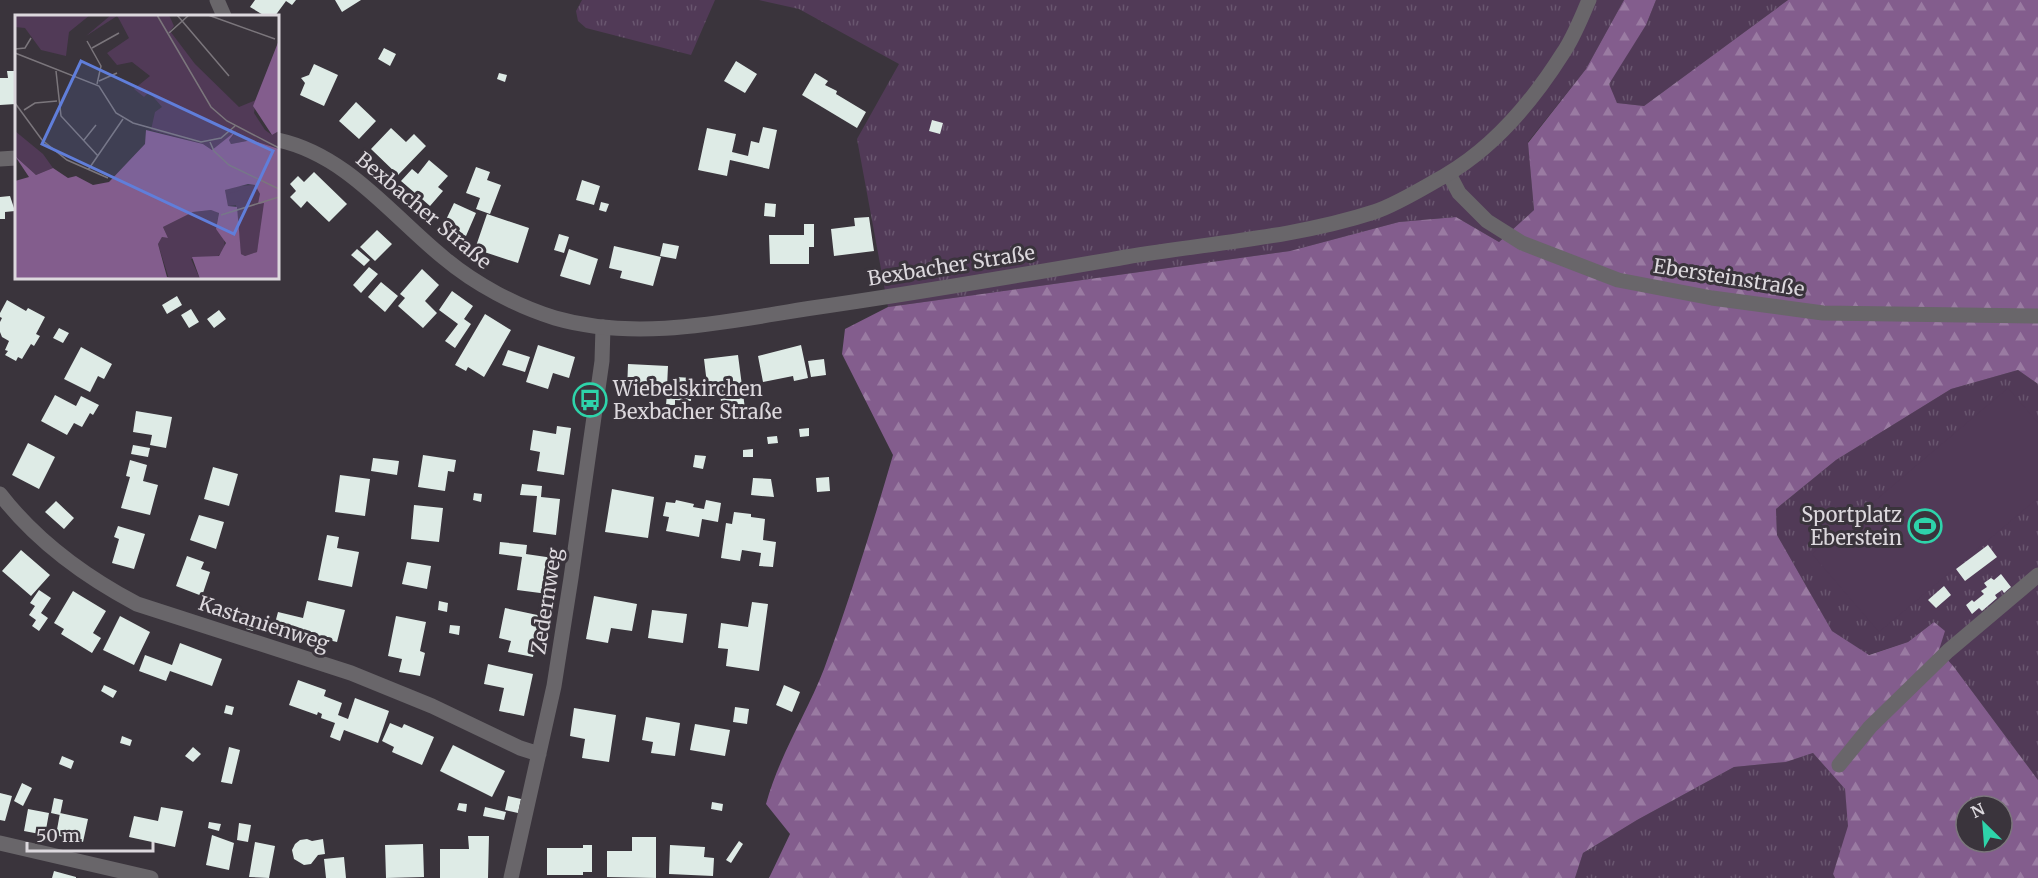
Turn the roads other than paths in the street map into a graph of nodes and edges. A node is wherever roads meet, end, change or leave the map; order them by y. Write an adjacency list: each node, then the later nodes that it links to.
1 (217, 0): 3 (street)
2 (1589, 0): 7 (street, Bexbacher Straße)
3 (224, 15)
4 (279, 140): 9 (street, Bexbacher Straße)
5 (15, 158): 6 (street)
6 (0, 159)
7 (1449, 174): 8 (street, Ebersteinstraße); 9 (street, Bexbacher Straße)
8 (2038, 316)
9 (603, 327): 12 (street, Zedernweg)
10 (0, 494): 12 (street, Kastanienweg)
11 (2038, 575): 13 (street)
12 (539, 754): 16 (street, Zedernweg)
13 (1841, 762)
14 (0, 843): 15 (street)
15 (151, 878)
16 (511, 878)

